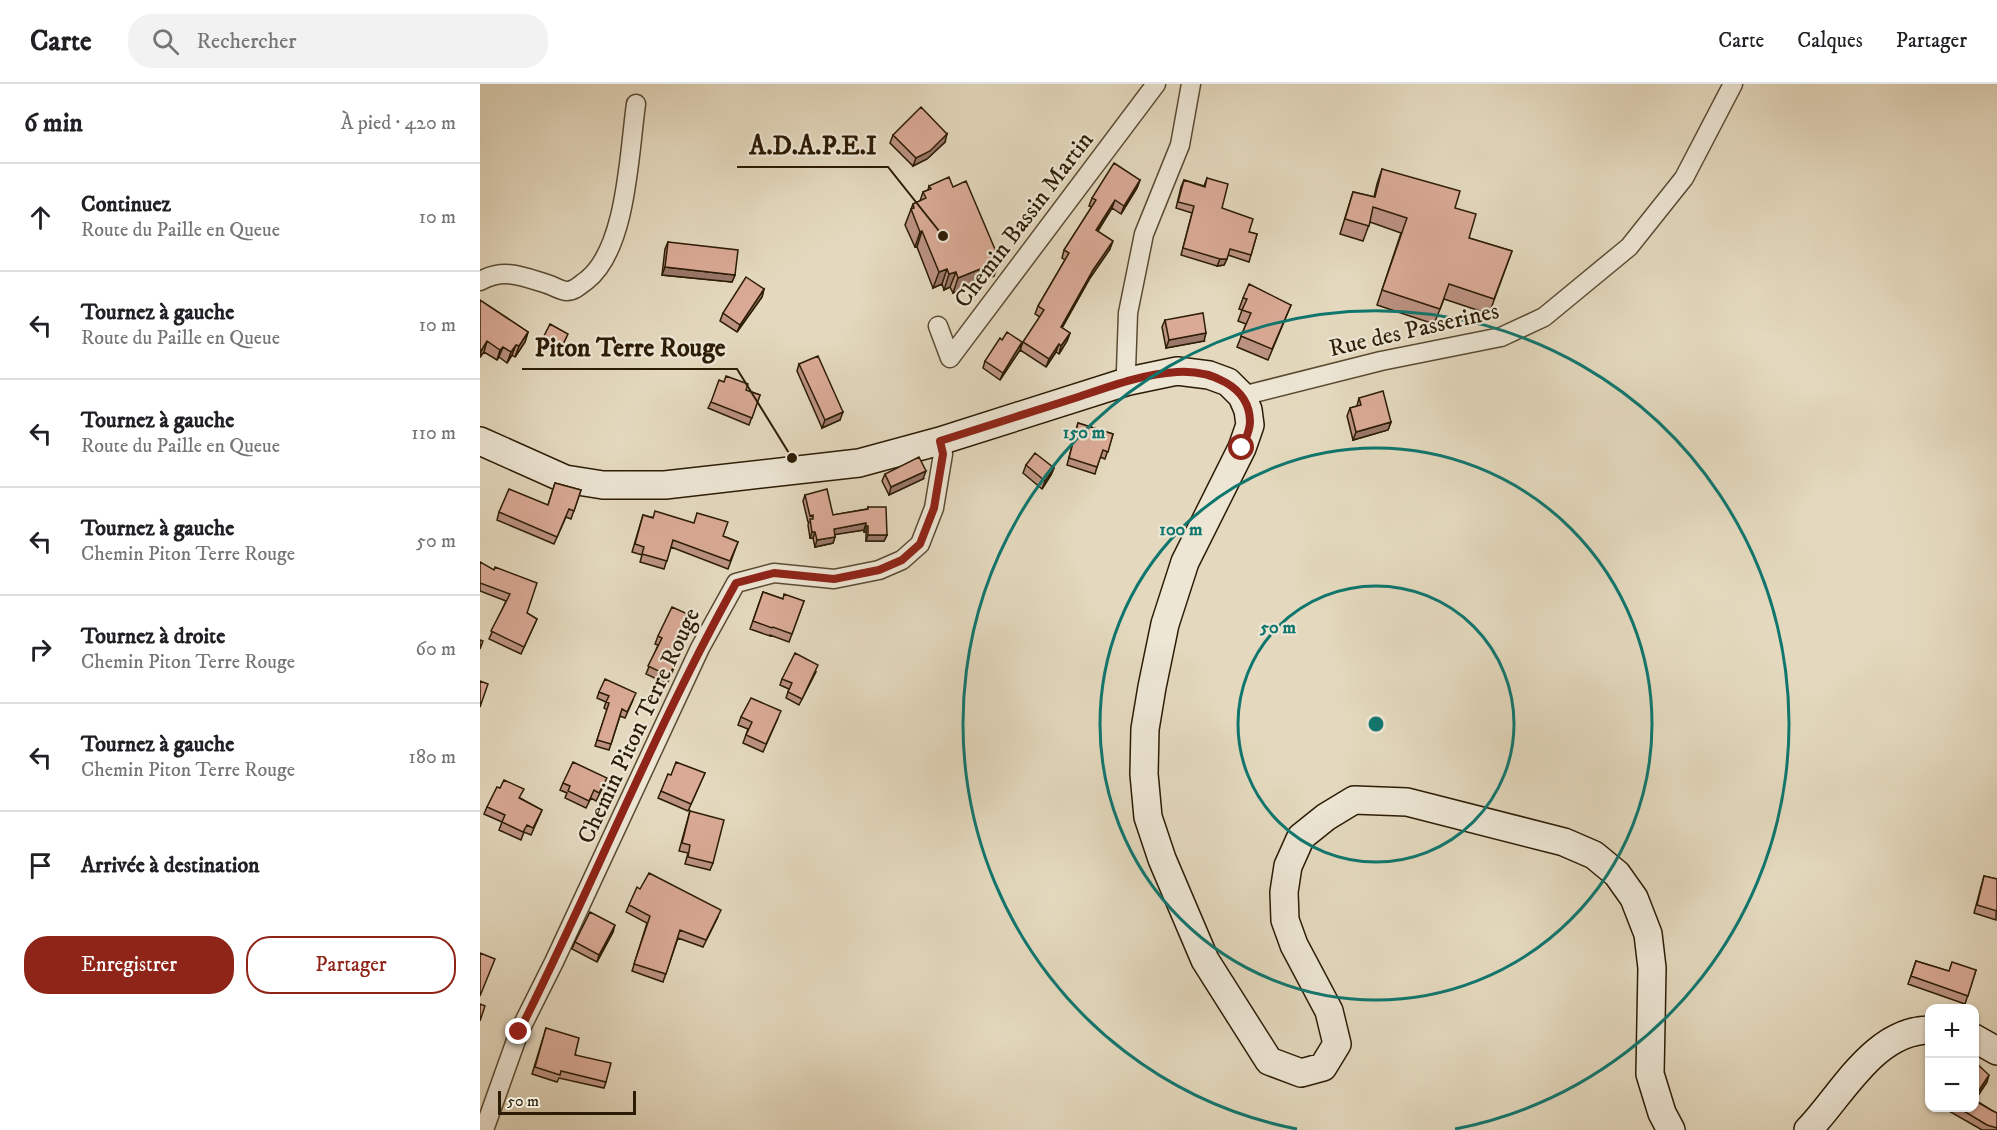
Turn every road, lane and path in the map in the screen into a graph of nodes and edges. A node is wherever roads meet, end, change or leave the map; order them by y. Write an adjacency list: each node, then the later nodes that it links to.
1 (1156, 84): 6 (street, Chemin Bassin Martin)
2 (1191, 84): 7 (street)
3 (1733, 84): 8 (street, Rue des Passerines)
4 (636, 104): 5 (street)
5 (480, 280)
6 (938, 326)
7 (1129, 381): 8 (main road); 10 (main road)
8 (1242, 396): 15 (main road)
9 (480, 441): 10 (main road)
10 (940, 441): 14 (street, Chemin Piton Terre Rouge)
11 (1925, 1031): 16 (main road)
12 (1979, 1041): 13 (main road)
13 (1997, 1051)
14 (484, 1130)
15 (1671, 1130)
16 (1808, 1130)

